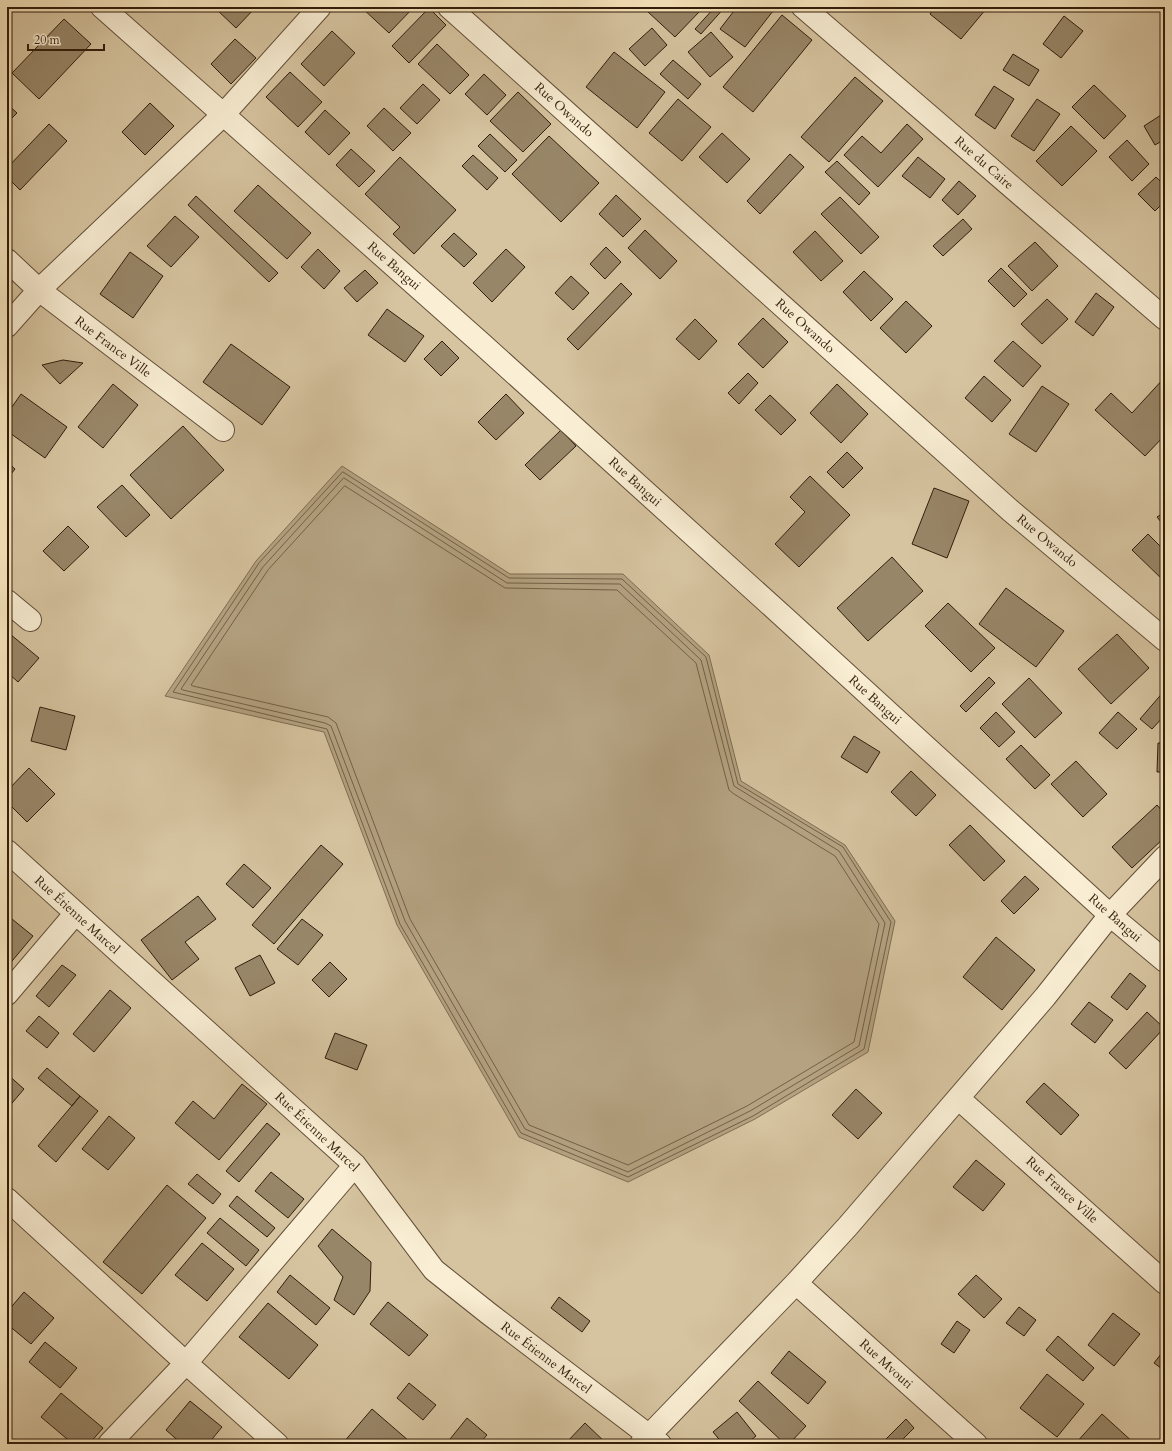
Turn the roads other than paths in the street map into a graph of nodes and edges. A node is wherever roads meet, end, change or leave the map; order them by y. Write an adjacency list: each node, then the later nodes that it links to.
1 (102, 7): 5 (street, Rue Bangui)
2 (320, 7): 5 (street)
3 (449, 7): 13 (street, Rue Owando)
4 (803, 7): 8 (street, Rue du Caire)
5 (223, 115): 7 (street); 17 (street, Rue Bangui)
6 (7, 260): 7 (street, Rue France Ville)
7 (39, 290): 9 (street); 10 (street, Rue France Ville)
8 (1165, 319)
9 (7, 326)
10 (223, 430)
11 (7, 600): 12 (street)
12 (30, 620)
13 (1165, 640)
14 (7, 851): 16 (street, Rue Étienne Marcel)
15 (1165, 857): 17 (street)
16 (76, 914): 19 (street); 21 (street, Rue Étienne Marcel)
17 (1110, 915): 18 (street, Rue Bangui); 20 (street)
18 (1165, 961)
19 (7, 994)
20 (958, 1098): 23 (street); 24 (street, Rue France Ville)
21 (355, 1165): 25 (street); 26 (street, Rue Étienne Marcel)
22 (7, 1199): 25 (street)
23 (796, 1283): 26 (street); 29 (street, Rue Mvouti)
24 (1165, 1283)
25 (186, 1363): 27 (street); 28 (street)
26 (650, 1441)
27 (109, 1444)
28 (277, 1444)
29 (976, 1444)

